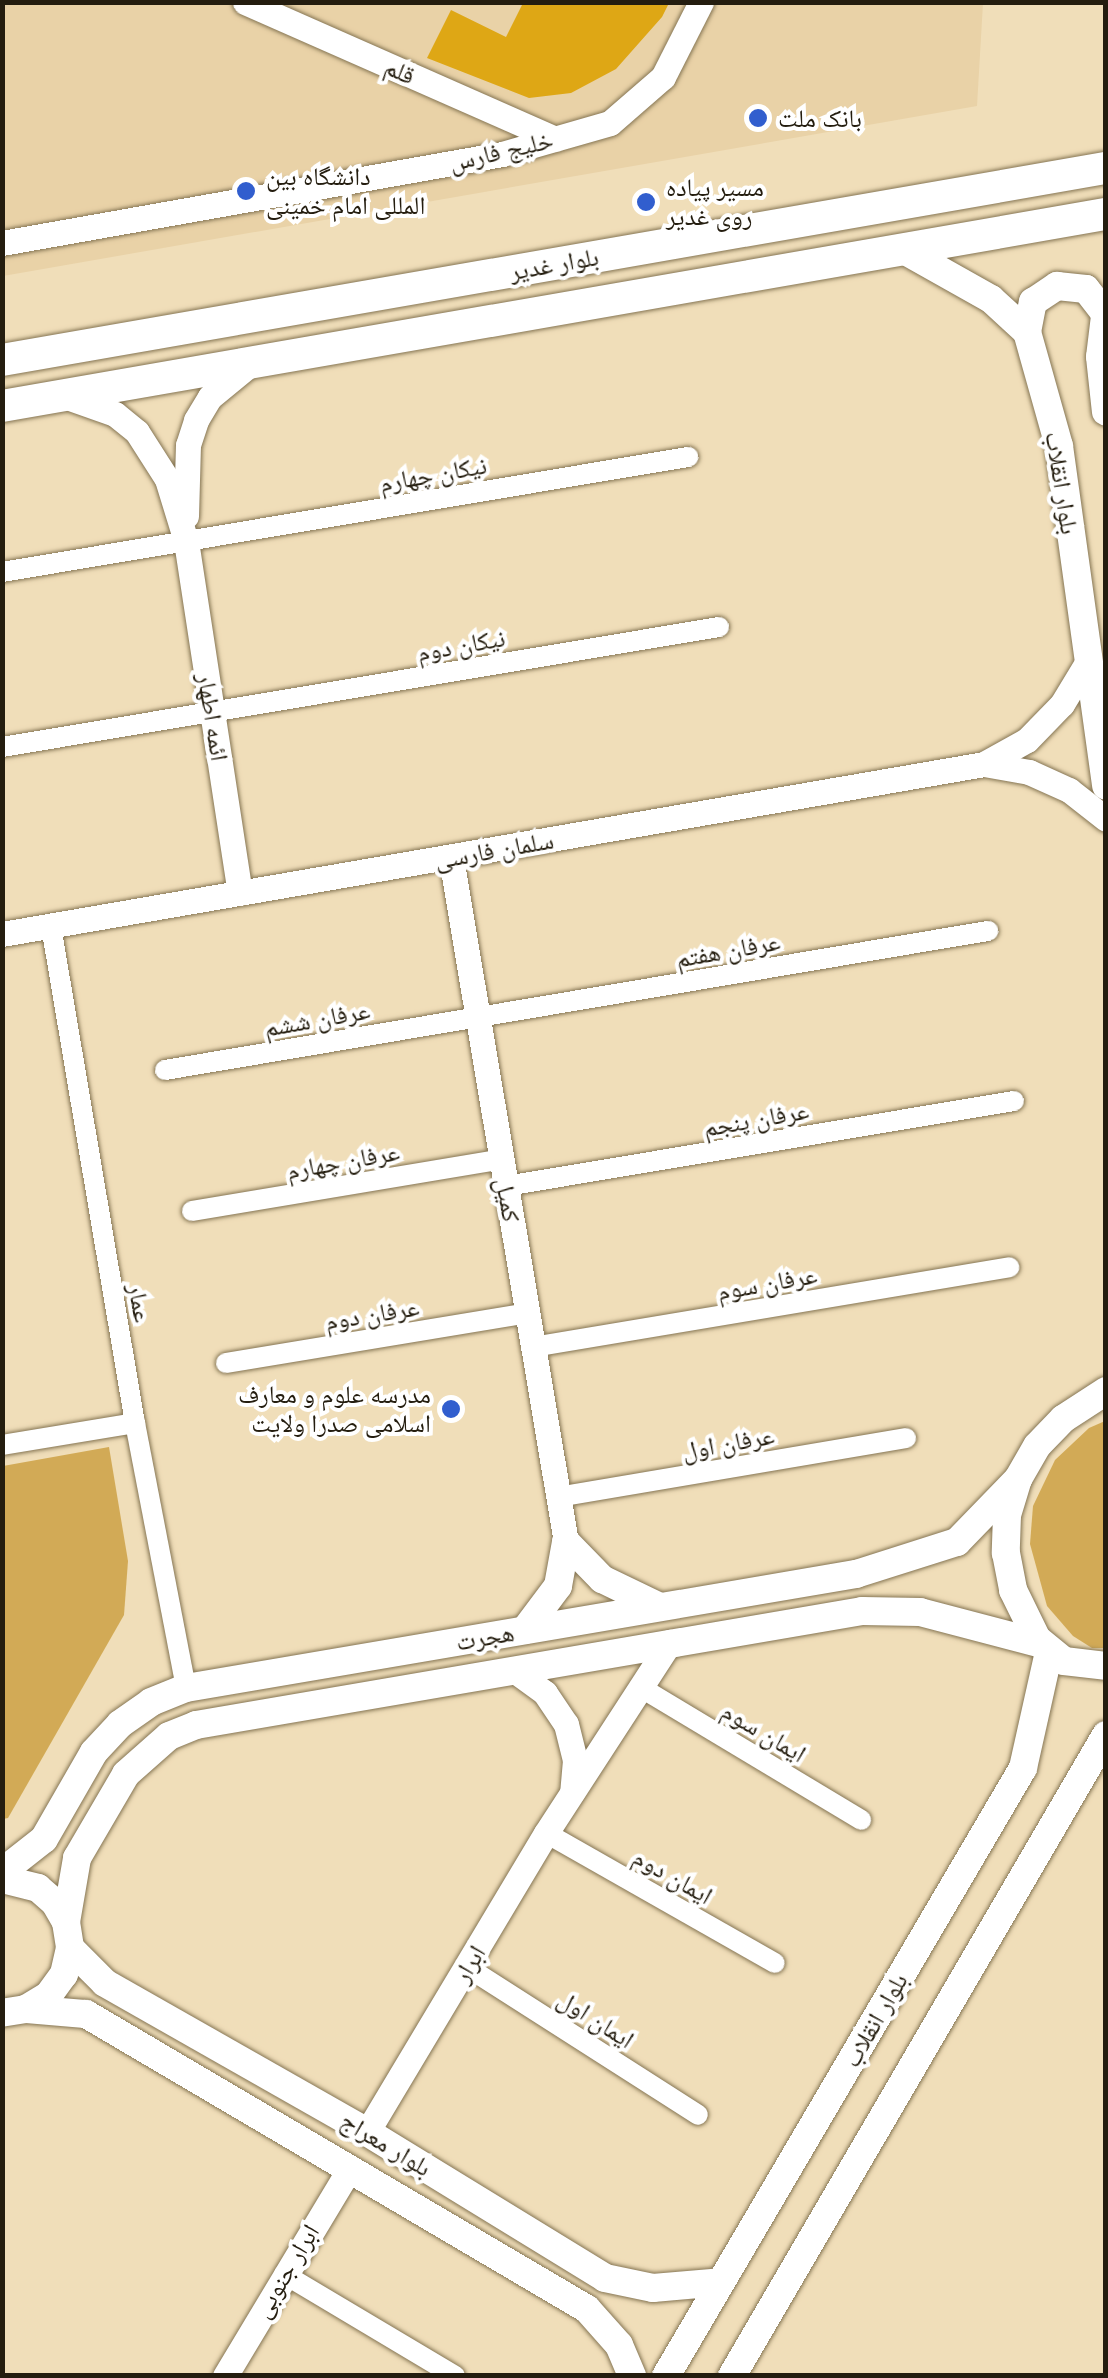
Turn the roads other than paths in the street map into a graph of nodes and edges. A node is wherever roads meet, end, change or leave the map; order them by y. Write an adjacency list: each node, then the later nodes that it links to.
1 (245, 2): 3 (street, قلم)
2 (701, 2): 3 (street, خلیج فارس)
3 (555, 139): 6 (street, خلیج فارس)
4 (1106, 168): 10 (main road, بلوار غدیر)
5 (1106, 214): 7 (main road, بلوار غدیر)
6 (2, 243)
7 (902, 248): 9 (main road); 11 (main road, بلوار غدیر)
8 (1105, 310): 9 (main road); 14 (main road)
9 (1027, 332): 19 (main road, بلوار انقلاب)
10 (2, 360)
11 (251, 363): 12 (main road, بلوار غدیر); 16 (street, ائمه اطهار)
12 (62, 396): 13 (main road, بلوار غدیر); 16 (street, ائمه اطهار)
13 (2, 406)
14 (1106, 412)
15 (688, 457): 16 (street, نیکان چهارم)
16 (186, 541): 17 (street, نیکان چهارم); 20 (street, ائمه اطهار)
17 (2, 572)
18 (718, 627): 20 (street, نیکان دوم)
19 (1088, 661): 22 (street, سلمان فارسی); 23 (main road, بلوار انقلاب)
20 (212, 712): 21 (street, نیکان دوم); 26 (street, ائمه اطهار)
21 (2, 747)
22 (984, 764): 24 (street, سلمان فارسی); 25 (street, سلمان فارسی)
23 (1106, 786)
24 (1106, 820)
25 (451, 858): 26 (street, سلمان فارسی); 30 (street, کمیل)
26 (240, 894): 27 (street, سلمان فارسی)
27 (51, 926): 29 (street, سلمان فارسی); 41 (street, عمار)
28 (988, 932): 30 (street, عرفان هفتم)
29 (2, 934)
30 (478, 1017): 31 (street, عرفان ششم); 33 (street, کمیل)
31 (166, 1070)
32 (1014, 1101): 34 (street, عرفان پنجم)
33 (502, 1159): 34 (street, کمیل); 35 (street, عرفان چهارم)
34 (506, 1186): 37 (street, کمیل)
35 (192, 1211)
36 (1009, 1268): 38 (street, عرفان سوم)
37 (528, 1313): 38 (street, کمیل); 39 (street, عرفان دوم)
38 (533, 1347): 45 (street, کمیل)
39 (226, 1364)
40 (1102, 1391): 44 (main road)
41 (134, 1423): 43 (street); 54 (street, عمار)
42 (906, 1438): 45 (street, عرفان اول)
43 (2, 1444)
44 (1018, 1479): 47 (main road, هجرت); 50 (main road)
45 (558, 1497): 46 (street, کمیل)
46 (566, 1542): 47 (main road); 48 (main road)
47 (660, 1607): 48 (main road, هجرت)
48 (525, 1630): 54 (main road, هجرت)
49 (670, 1642): 50 (main road, هجرت); 52 (main road, هجرت); 53 (street, ابرار)
50 (1046, 1648): 51 (main road, هجرت); 70 (main road, بلوار انقلاب)
51 (1106, 1666)
52 (515, 1671): 55 (main road, هجرت); 57 (street)
53 (640, 1687): 57 (street, ابرار); 58 (street, ایمان سوم)
54 (186, 1688): 55 (main road); 60 (main road, هجرت)
55 (196, 1725): 61 (main road, هجرت)
56 (1106, 1735): 76 (main road)
57 (571, 1797): 59 (street, ابرار)
58 (861, 1820)
59 (546, 1833): 62 (street, ایمان دوم); 63 (street, ابرار)
60 (2, 1876): 61 (main road, بلوار معراج)
61 (68, 1935): 64 (main road, هجرت); 66 (main road, بلوار معراج)
62 (775, 1963)
63 (468, 1966): 65 (street, ایمان اول); 66 (street, ابرار)
64 (14, 2011): 67 (main road, بلوار معراج)
65 (698, 2114)
66 (367, 2132): 69 (main road, بلوار معراج)
67 (350, 2168): 68 (street, ابرار جنوبی); 71 (main road, بلوار معراج)
68 (284, 2274): 72 (street, ابرار جنوبی); 73 (street)
69 (605, 2278): 70 (main road, بلوار معراج); 71 (main road)
70 (721, 2282): 75 (main road, بلوار انقلاب)
71 (586, 2309): 74 (main road, بلوار معراج)
72 (224, 2376)
73 (455, 2376)
74 (632, 2376)
75 (666, 2376)
76 (732, 2376)

